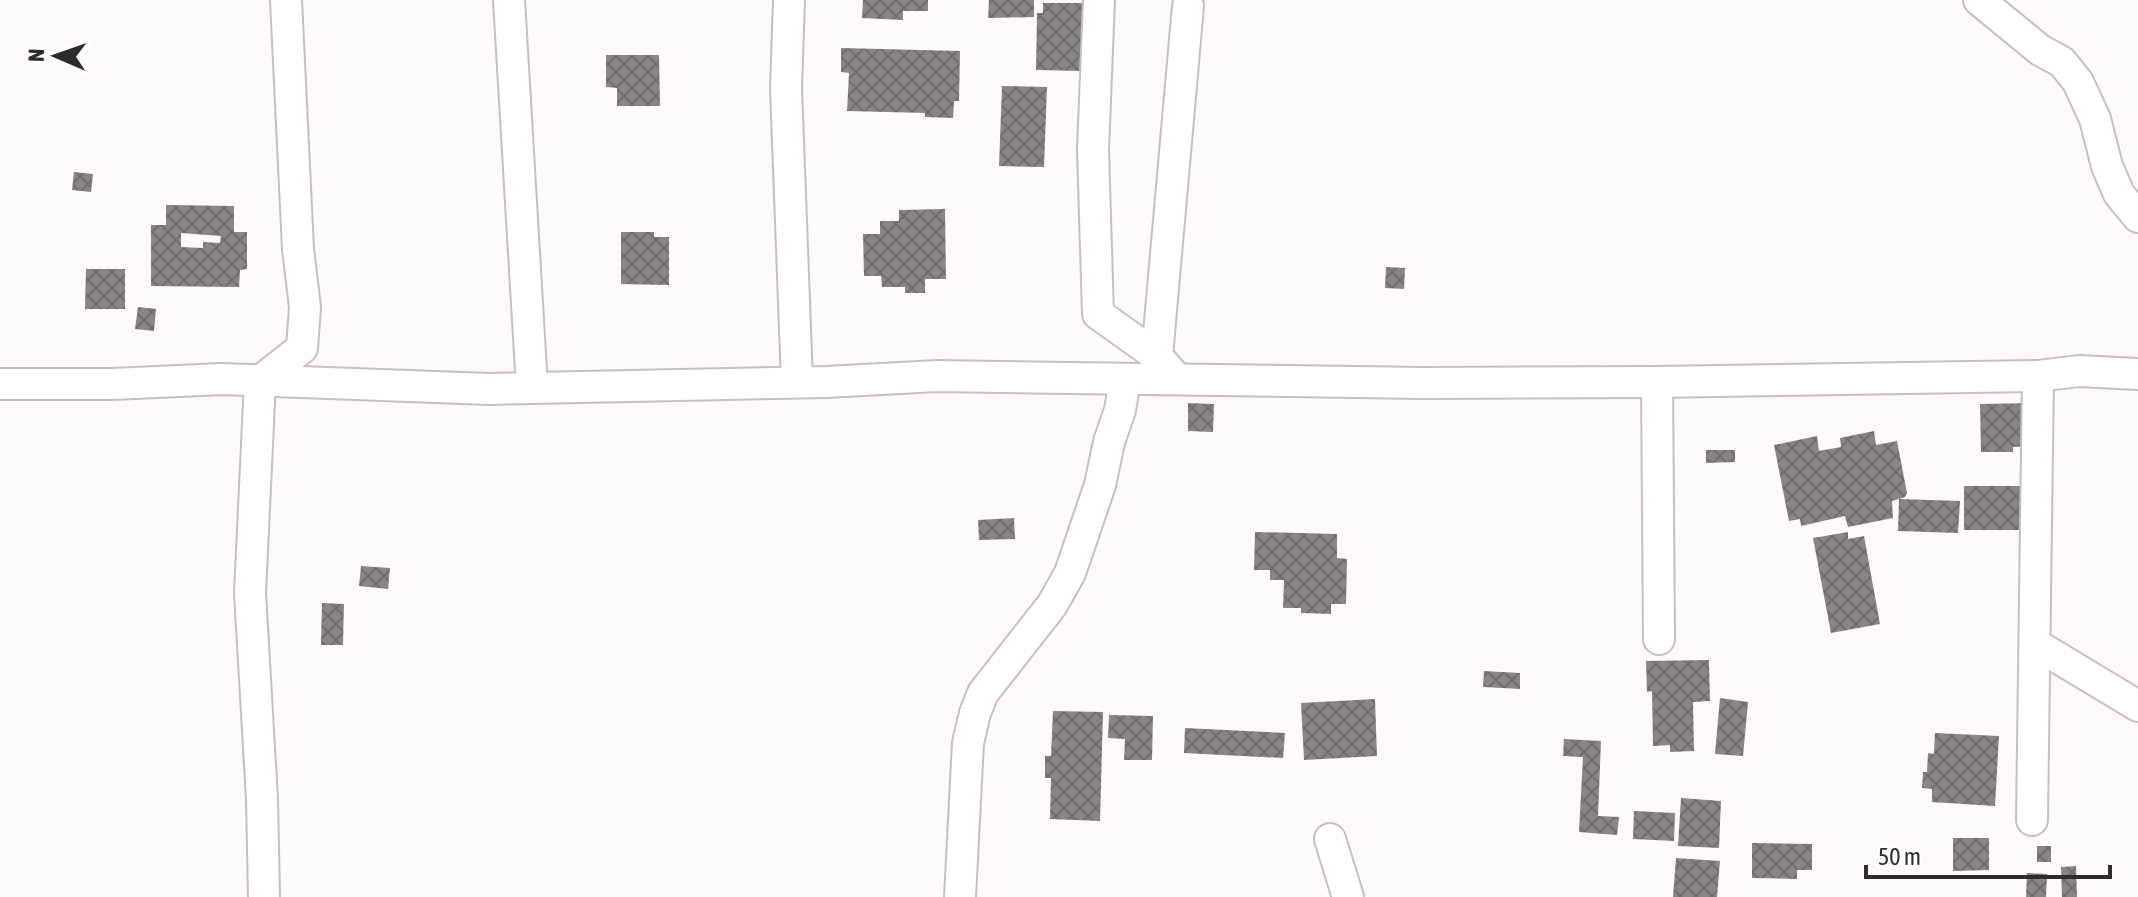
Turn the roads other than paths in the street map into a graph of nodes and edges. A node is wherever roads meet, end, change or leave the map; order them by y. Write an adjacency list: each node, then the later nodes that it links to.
1 (286, 0): 13 (street)
2 (509, 0): 17 (street)
3 (789, 0): 14 (street)
4 (1099, 0): 8 (street)
5 (1979, 0): 7 (street)
6 (1188, 6): 8 (street)
7 (2138, 217)
8 (1157, 356): 11 (street)
9 (2138, 374): 10 (street)
10 (2038, 376): 15 (street); 19 (street)
11 (1177, 379): 12 (street); 15 (street)
12 (1125, 380): 14 (street); 24 (street)
13 (260, 381): 16 (street); 17 (street); 23 (street)
14 (797, 382): 17 (street)
15 (1657, 382): 18 (street)
16 (0, 384)
17 (532, 388)
18 (1659, 639)
19 (2035, 644): 20 (street); 21 (street)
20 (2138, 706)
21 (2032, 820)
22 (1330, 839): 25 (street)
23 (264, 897)
24 (960, 897)
25 (1348, 897)

